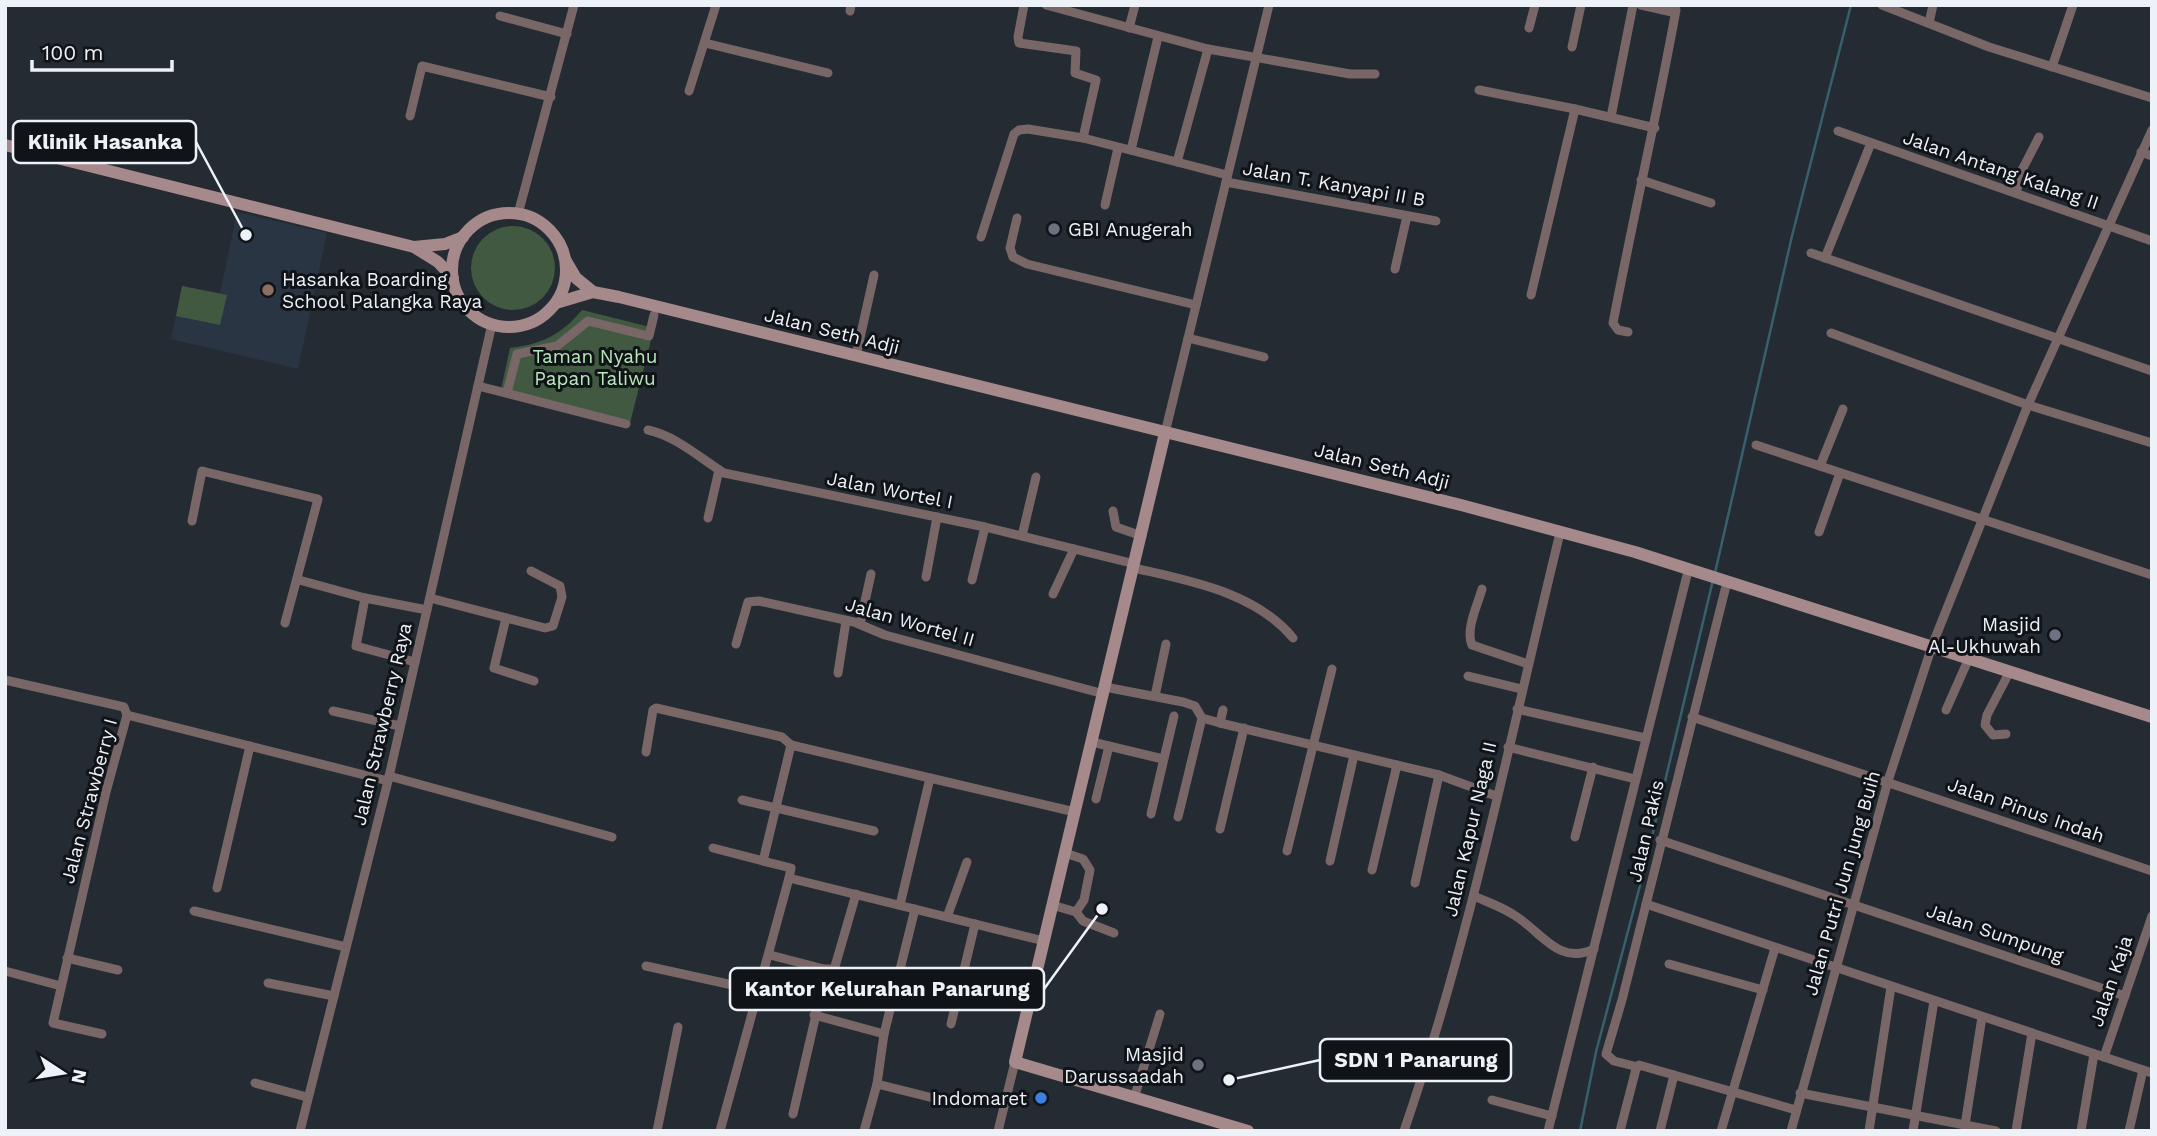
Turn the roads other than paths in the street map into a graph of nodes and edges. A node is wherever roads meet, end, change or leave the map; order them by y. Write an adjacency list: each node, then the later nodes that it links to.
1 (574, 5): 20 (street)
2 (716, 5): 22 (street)
3 (1024, 5): 40 (street)
4 (1046, 5): 14 (street)
5 (1135, 5): 18 (street)
6 (1269, 5): 25 (street)
7 (1535, 5): 19 (street)
8 (1581, 5): 23 (street)
9 (1633, 5): 35 (street)
10 (1641, 5): 15 (street)
11 (1882, 5): 17 (street)
12 (1933, 5): 17 (street)
13 (2073, 5): 26 (street)
14 (1070, 8): 18 (street)
15 (1676, 8): 36 (street)
16 (500, 16): 20 (street)
17 (1929, 23): 26 (street)
18 (1129, 28): 21 (street)
19 (1529, 28)
20 (567, 34): 31 (street)
21 (1158, 37): 24 (street); 44 (street)
22 (705, 43): 27 (street); 30 (street)
23 (1572, 47)
24 (1208, 49): 25 (street); 47 (street)
25 (1255, 58): 28 (street); 48 (street)
26 (2052, 67): 32 (street)
27 (828, 73)
28 (1375, 74)
29 (1479, 90): 33 (street)
30 (689, 91)
31 (551, 97): 34 (street); 53 (street)
32 (2152, 98)
33 (1574, 109): 35 (street); 69 (street)
34 (410, 116)
35 (1611, 117): 36 (street)
36 (1655, 128): 49 (street)
37 (2152, 130): 45 (street, Jalan Putri Jun jung Buih)
38 (1838, 131): 41 (street, Jalan Antang Kalang II)
39 (2039, 137): 50 (street)
40 (1083, 138): 43 (street, Jalan T. Kanyapi II B); 59 (street, Jalan T. Kanyapi II B)
41 (1871, 143): 50 (street, Jalan Antang Kalang II); 64 (street)
42 (5, 145): 61 (street)
43 (1118, 148): 44 (street, Jalan T. Kanyapi II B); 52 (street)
44 (1130, 150): 47 (street, Jalan T. Kanyapi II B)
45 (2141, 152): 46 (street); 57 (street, Jalan Putri Jun jung Buih)
46 (2152, 156)
47 (1177, 162): 48 (street, Jalan T. Kanyapi II B)
48 (1226, 178): 54 (street, Jalan T. Kanyapi II B); 71 (street)
49 (1641, 180): 51 (street); 74 (street)
50 (2016, 193): 57 (street, Jalan Antang Kalang II)
51 (1711, 202)
52 (1105, 205)
53 (518, 214): 58 (street); 63 (street)
54 (1407, 216): 56 (street, Jalan T. Kanyapi II B); 65 (street)
55 (1017, 218): 71 (street)
56 (1436, 221)
57 (2108, 226): 60 (street, Jalan Antang Kalang II); 77 (street, Jalan Putri Jun jung Buih)
58 (463, 237): 61 (street); 67 (street)
59 (981, 237)
60 (2152, 241)
61 (414, 247): 67 (street)
62 (1811, 253): 64 (street)
63 (565, 258): 68 (street); 70 (street)
64 (1825, 258): 77 (street)
65 (1395, 269)
66 (874, 275): 78 (street)
67 (453, 278): 73 (street)
68 (593, 292): 70 (street); 78 (street, Jalan Seth Adji)
69 (1531, 295)
70 (556, 303): 73 (street)
71 (1196, 305): 76 (street)
72 (654, 315): 82 (street)
73 (492, 324): 81 (street, Jalan Strawberry Raya)
74 (1628, 332)
75 (1831, 333): 83 (street)
76 (1188, 338): 79 (street); 87 (street)
77 (2059, 340): 80 (street); 83 (street, Jalan Putri Jun jung Buih)
78 (856, 356): 87 (street, Jalan Seth Adji)
79 (1264, 357)
80 (2152, 371)
81 (478, 386): 82 (street); 117 (street, Jalan Strawberry Raya)
82 (507, 393): 85 (street)
83 (2028, 405): 88 (street); 97 (street, Jalan Putri Jun jung Buih)
84 (1843, 409): 90 (street)
85 (626, 424)
86 (648, 430): 91 (street, Jalan Wortel I)
87 (1165, 433): 101 (street, Jalan Seth Adji); 103 (street)
88 (2152, 443)
89 (1756, 445): 90 (street)
90 (1820, 466): 92 (street)
91 (719, 470): 95 (street, Jalan Wortel I); 96 (street)
92 (1840, 473): 97 (street); 100 (street)
93 (1036, 477): 102 (street)
94 (1113, 511): 103 (street)
95 (937, 517): 99 (street, Jalan Wortel I); 110 (street)
96 (708, 518)
97 (1980, 520): 109 (street); 126 (street, Jalan Putri Jun jung Buih)
98 (192, 521): 111 (street)
99 (985, 527): 102 (street, Jalan Wortel I); 112 (street)
100 (1819, 532)
101 (1559, 533): 107 (street, Jalan Seth Adji); 129 (street, Jalan Kapur Naga II)
102 (1022, 536): 104 (street, Jalan Wortel I)
103 (1142, 536): 105 (street)
104 (1074, 549): 105 (street, Jalan Wortel I); 115 (street)
105 (1135, 566): 123 (street, Jalan Wortel I); 137 (street)
106 (531, 571): 119 (street)
107 (1688, 571): 113 (street, Jalan Seth Adji); 152 (street)
108 (871, 574): 122 (street)
109 (2152, 575)
110 (926, 577)
111 (299, 580): 116 (street); 121 (street)
112 (972, 580)
113 (1725, 581): 126 (street, Jalan Seth Adji); 145 (street, Jalan Pakis)
114 (1482, 589): 129 (street)
115 (1053, 594)
116 (365, 598): 118 (street); 128 (street)
117 (430, 598): 118 (street, Jalan Strawberry Raya); 119 (street)
118 (427, 610): 128 (street, Jalan Strawberry Raya)
119 (506, 618): 135 (street)
120 (846, 621): 122 (street, Jalan Wortel II); 124 (street, Jalan Wortel II); 132 (street)
121 (285, 623)
122 (860, 624): 137 (street, Jalan Wortel II)
123 (1293, 638)
124 (736, 644)
125 (1166, 644): 138 (street)
126 (1932, 646): 127 (street, Jalan Seth Adji); 168 (street, Jalan Putri Jun jung Buih)
127 (1969, 658): 131 (street, Jalan Seth Adji); 141 (street)
128 (415, 662): 149 (street, Jalan Strawberry Raya)
129 (1528, 664): 136 (street, Jalan Kapur Naga II)
130 (1332, 670): 156 (street)
131 (2010, 671): 146 (street, Jalan Seth Adji); 151 (street)
132 (838, 673)
133 (1468, 676): 136 (street)
134 (5, 680): 143 (street)
135 (534, 681)
136 (1522, 689): 139 (street, Jalan Kapur Naga II)
137 (1104, 691): 138 (street, Jalan Wortel II); 153 (street)
138 (1155, 696): 147 (street, Jalan Wortel II)
139 (1517, 709): 152 (street); 158 (street, Jalan Kapur Naga II)
140 (1223, 710): 148 (street)
141 (1945, 710)
142 (333, 711): 149 (street)
143 (127, 715): 157 (street, Jalan Strawberry I); 210 (street, Jalan Strawberry I)
144 (1174, 716): 161 (street)
145 (1692, 716): 168 (street, Jalan Pinus Indah); 180 (street, Jalan Pakis)
146 (2152, 717)
147 (1202, 718): 148 (street, Jalan Wortel II); 175 (street)
148 (1220, 723): 150 (street, Jalan Wortel II)
149 (400, 726): 166 (street, Jalan Strawberry Raya)
150 (1244, 728): 156 (street, Jalan Wortel II); 176 (street)
151 (2007, 734)
152 (1644, 738): 167 (street)
153 (1092, 742): 155 (street); 173 (street)
154 (791, 745): 159 (street); 165 (street); 172 (street)
155 (1109, 746): 161 (street); 170 (street)
156 (1312, 746): 160 (street, Jalan Wortel II); 182 (street)
157 (250, 747): 166 (street, Jalan Strawberry I); 191 (street)
158 (1508, 747): 163 (street); 169 (street, Jalan Kapur Naga II)
159 (646, 752)
160 (1354, 755): 162 (street, Jalan Wortel II); 185 (street)
161 (1163, 759): 174 (street)
162 (1397, 765): 164 (street, Jalan Wortel II); 187 (street)
163 (1593, 767): 167 (street); 179 (street)
164 (1439, 775): 169 (street, Jalan Wortel II); 190 (street)
165 (930, 778): 173 (street); 196 (street)
166 (388, 779): 178 (street, Jalan Strawberry I); 206 (street, Jalan Strawberry Raya)
167 (1635, 779): 208 (street)
168 (1888, 781): 188 (street, Jalan Pinus Indah); 194 (street, Jalan Putri Jun jung Buih)
169 (1496, 796): 193 (street, Jalan Kapur Naga II)
170 (1097, 799)
171 (742, 800): 172 (street)
172 (776, 807): 177 (street); 184 (street)
173 (1075, 812): 183 (street)
174 (1150, 814)
175 (1178, 817)
176 (1220, 829)
177 (874, 831)
178 (612, 837)
179 (1575, 837)
180 (1660, 840): 194 (street, Jalan Sumpung); 195 (street, Jalan Pakis)
181 (713, 848): 184 (street)
182 (1287, 851)
183 (1065, 853): 197 (street); 200 (street)
184 (763, 861): 189 (street)
185 (1330, 861)
186 (967, 862): 202 (street)
187 (1372, 870)
188 (2152, 871)
189 (789, 878): 192 (street); 209 (street)
190 (1415, 883)
191 (217, 888)
192 (856, 894): 196 (street); 214 (street)
193 (1474, 896): 208 (street); 259 (street, Jalan Kapur Naga II)
194 (1854, 903): 213 (street, Jalan Putri Jun jung Buih); 223 (street, Jalan Sumpung)
195 (1646, 904): 207 (street); 236 (street, Jalan Pakis)
196 (900, 905): 198 (street)
197 (1052, 905): 200 (street); 205 (street)
198 (915, 909): 202 (street); 232 (street)
199 (194, 911): 206 (street)
200 (1076, 912): 204 (street)
201 (2152, 916): 223 (street, Jalan Kaja)
202 (947, 917): 203 (street)
203 (975, 924): 205 (street); 228 (street)
204 (1114, 933)
205 (1044, 941): 235 (street)
206 (346, 947): 222 (street, Jalan Strawberry Raya)
207 (1775, 948): 213 (street); 220 (street)
208 (1594, 949): 251 (street)
209 (770, 955): 214 (street); 221 (street)
210 (67, 958): 215 (street); 218 (street, Jalan Strawberry I)
211 (1668, 964): 220 (street)
212 (646, 966): 221 (street)
213 (1835, 968): 219 (street); 242 (street, Jalan Putri Jun jung Buih)
214 (824, 969): 226 (street)
215 (118, 970)
216 (5, 971): 218 (street)
217 (268, 983): 222 (street)
218 (61, 986): 231 (street, Jalan Strawberry I)
219 (1891, 987): 224 (street); 247 (street)
220 (1763, 990): 241 (street)
221 (760, 991): 255 (street)
222 (334, 996): 244 (street, Jalan Strawberry Raya)
223 (2124, 996): 234 (street, Jalan Kaja)
224 (1934, 1001): 227 (street); 250 (street)
225 (1160, 1014): 243 (street)
226 (814, 1015): 232 (street); 249 (street)
227 (1982, 1017): 230 (street); 252 (street)
228 (951, 1024)
229 (678, 1027): 254 (street)
230 (2032, 1033): 233 (street); 268 (street)
231 (102, 1034)
232 (884, 1034): 240 (street)
233 (2094, 1054): 234 (street); 269 (street)
234 (2104, 1057): 237 (street)
235 (1015, 1062): 243 (street); 257 (street)
236 (1637, 1067): 238 (street); 261 (street)
237 (2148, 1072): 270 (street)
238 (1674, 1075): 241 (street); 262 (street)
239 (255, 1083): 244 (street)
240 (877, 1084): 245 (street); 256 (street)
241 (1731, 1091): 248 (street); 263 (street)
242 (1800, 1093): 247 (street); 248 (street, Jalan Putri Jun jung Buih)
243 (1135, 1096): 258 (street)
244 (307, 1097): 253 (street, Jalan Strawberry Raya)
245 (933, 1098)
246 (1492, 1100): 251 (street)
247 (1873, 1107): 250 (street); 265 (street)
248 (1796, 1110): 264 (street, Jalan Putri Jun jung Buih)
249 (793, 1114)
250 (1916, 1115): 252 (street); 266 (street)
251 (1552, 1116): 260 (street)
252 (1965, 1125): 267 (street)
253 (300, 1131)
254 (657, 1131)
255 (720, 1131)
256 (864, 1131)
257 (998, 1131)
258 (1248, 1131)
259 (1404, 1131)
260 (1548, 1131)
261 (1620, 1131)
262 (1660, 1131)
263 (1721, 1131)
264 (1791, 1131)
265 (1869, 1131)
266 (1913, 1131)
267 (1996, 1131)
268 (2016, 1131)
269 (2081, 1131)
270 (2129, 1131)

